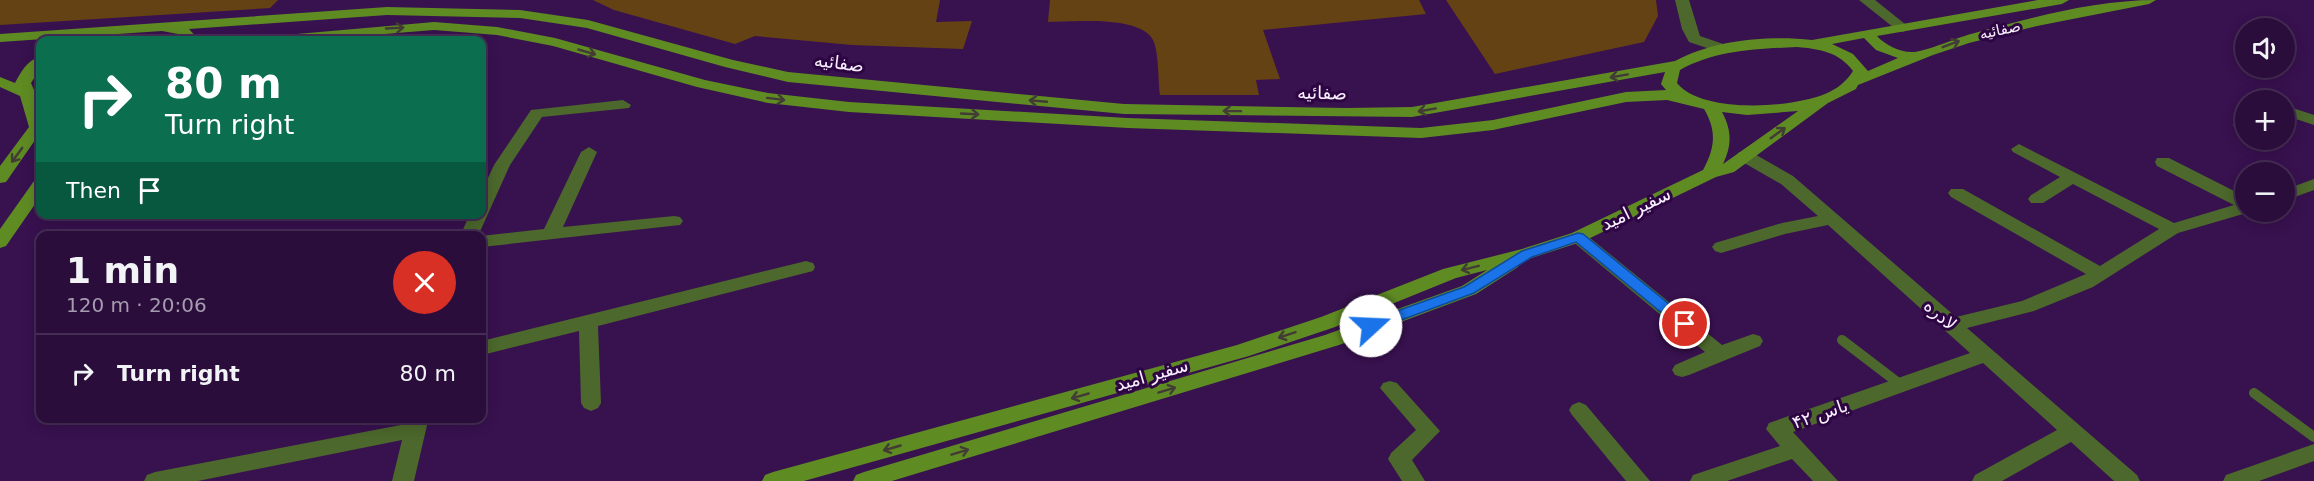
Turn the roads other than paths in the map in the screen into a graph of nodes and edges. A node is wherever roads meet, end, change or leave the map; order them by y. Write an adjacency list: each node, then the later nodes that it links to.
1 (1682, 0): 13 (street)
2 (1866, 0): 6 (street)
3 (2062, 0): 6 (main road, صفائیه)
4 (2149, 0): 14 (main road, صفائیه, one-way to 4)
5 (143, 27): 8 (main road); 9 (main road); 11 (main road, صفائیه); 16 (main road, صفائیه, one-way to 5)
6 (1903, 28): 7 (main road, صفائیه)
7 (1868, 34): 12 (main road, صفائیه); 14 (main road)
8 (98, 36)
9 (188, 36)
10 (312, 36): 20 (main road, صفائیه, one-way to 20)
11 (0, 38)
12 (1806, 44): 13 (main road, صفائیه); 17 (main road)
13 (1724, 49): 16 (main road, صفائیه)
14 (1911, 56): 17 (main road, صفائیه)
15 (36, 65): 19 (main road)
16 (1677, 65): 20 (main road)
17 (1858, 81): 21 (main road, صفائیه)
18 (0, 82): 19 (main road)
19 (34, 96)
20 (1685, 97): 23 (main road, صفائیه)
21 (1822, 101): 23 (main road, صفائیه); 29 (main road, سفیر امید, one-way to 21)
22 (623, 105): 40 (street)
23 (1710, 105): 31 (main road)
24 (2295, 114): 25 (street)
25 (2314, 120)
26 (36, 130): 33 (main road, one-way to 33)
27 (2019, 149): 32 (street)
28 (589, 152): 45 (street)
29 (1745, 156): 31 (main road, سفیر امید); 42 (street, لادره)
30 (2163, 162): 39 (street)
31 (1710, 173): 46 (main road, سفیر امید)
32 (2073, 177): 38 (street); 44 (street)
33 (0, 178)
34 (2314, 184): 36 (street)
35 (36, 191): 48 (main road)
36 (2295, 192)
37 (1957, 193): 52 (street)
38 (2037, 199)
39 (2235, 199)
40 (486, 200)
41 (2235, 209): 44 (street)
42 (1832, 219): 49 (street); 54 (street, لادره)
43 (674, 221): 45 (street)
44 (2172, 229): 52 (street)
45 (551, 234): 47 (street)
46 (1578, 237): 50 (main road, سفیر امید); 58 (street)
47 (486, 241)
48 (0, 242)
49 (1721, 247)
50 (1527, 254): 73 (main road, سفیر امید, one-way to 73); 74 (main road, سفیر امید, one-way to 50)
51 (806, 267): 53 (street)
52 (2100, 274): 54 (street)
53 (588, 322): 57 (street); 64 (street)
54 (1952, 325): 59 (street, لادره)
55 (1842, 340): 61 (lane)
56 (1753, 341): 58 (street)
57 (486, 347)
58 (1720, 354): 60 (street)
59 (1986, 355): 61 (street, یاس ۴۲); 67 (street, لادره)
60 (1682, 370)
61 (1901, 385): 69 (street, یاس ۴۲)
62 (1390, 388): 75 (street)
63 (2254, 393): 68 (lane)
64 (591, 403)
65 (1579, 410): 76 (street)
66 (416, 424): 71 (street); 72 (street)
67 (2072, 432): 79 (street); 80 (street, لادره)
68 (2314, 437)
69 (1797, 449): 77 (street, یاس ۴۲); 78 (street)
70 (2314, 452): 81 (street)
71 (156, 481)
72 (403, 481)
73 (772, 481)
74 (864, 481)
75 (1414, 481)
76 (1639, 481)
77 (1701, 481)
78 (1827, 481)
79 (1983, 481)
80 (2129, 481)
81 (2234, 481)

